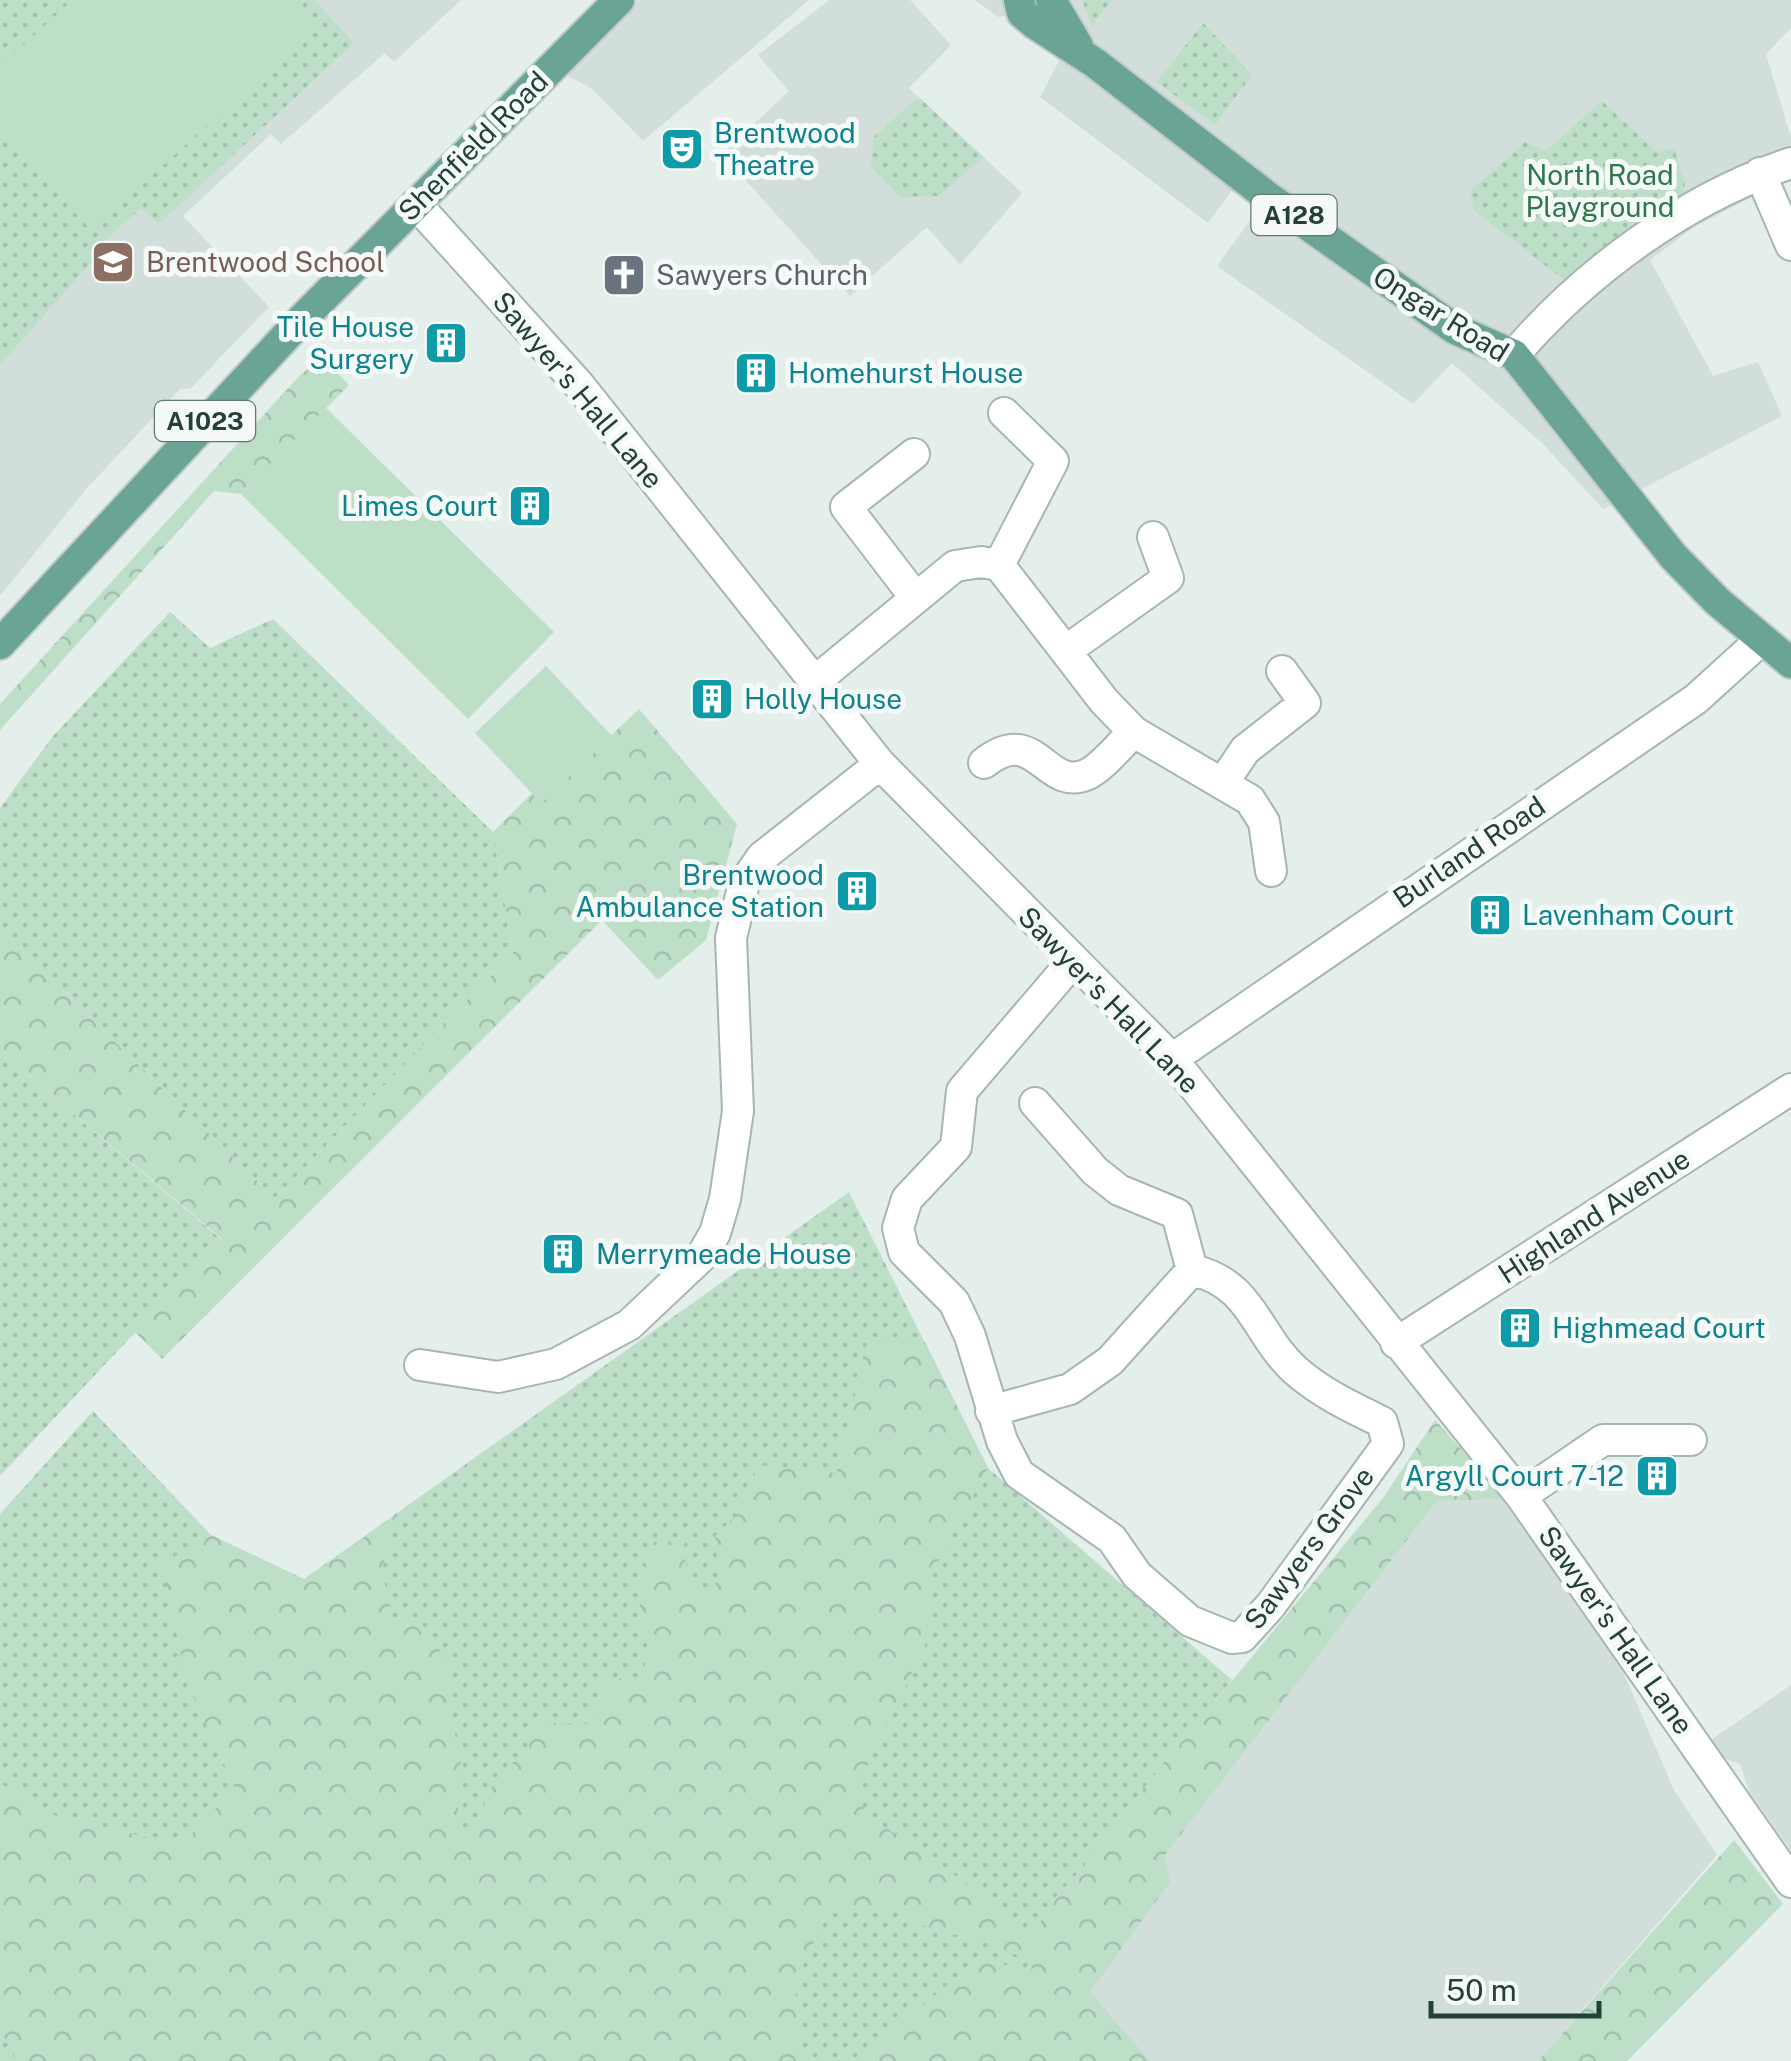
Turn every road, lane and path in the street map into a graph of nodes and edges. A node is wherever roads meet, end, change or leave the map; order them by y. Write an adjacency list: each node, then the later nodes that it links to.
1 (619, 0): 7 (main road, Shenfield Road / A1023)
2 (1020, 0): 4 (main road, Ongar Road)
3 (1051, 0): 4 (main road, Ongar Road)
4 (1086, 57): 9 (main road, Ongar Road / A128)
5 (1791, 163): 6 (street)
6 (1760, 173): 8 (street); 9 (street)
7 (416, 204): 16 (main road, Shenfield Road / A1023); 20 (street, Sawyer's Hall Lane)
8 (1791, 245)
9 (1514, 355): 15 (main road, Ongar Road / A128)
10 (1004, 413): 13 (street)
11 (914, 454): 14 (street)
12 (1154, 537): 17 (street)
13 (999, 564): 14 (street); 17 (street)
14 (915, 597): 20 (street)
15 (1761, 640): 18 (main road, Ongar Road / A128); 27 (street, Burland Road)
16 (0, 644)
17 (1068, 650): 21 (street)
18 (1791, 663)
19 (1282, 671): 24 (street)
20 (813, 683): 23 (street, Sawyer's Hall Lane)
21 (1134, 732): 22 (street); 24 (street)
22 (984, 763)
23 (880, 764): 26 (street, Sawyer's Hall Lane); 32 (street)
24 (1222, 783): 25 (street)
25 (1270, 871)
26 (1074, 960): 27 (street, Sawyer's Hall Lane); 33 (street, Sawyers Grove)
27 (1172, 1059): 31 (street, Sawyer's Hall Lane)
28 (1791, 1088): 31 (street, Highland Avenue)
29 (1036, 1103): 30 (street)
30 (1192, 1270): 33 (street); 33 (street, Sawyers Grove)
31 (1396, 1343): 35 (street, Sawyer's Hall Lane)
32 (420, 1365)
33 (991, 1411)
34 (1691, 1440): 35 (street)
35 (1521, 1496): 36 (street, Sawyer's Hall Lane)
36 (1791, 1882)

